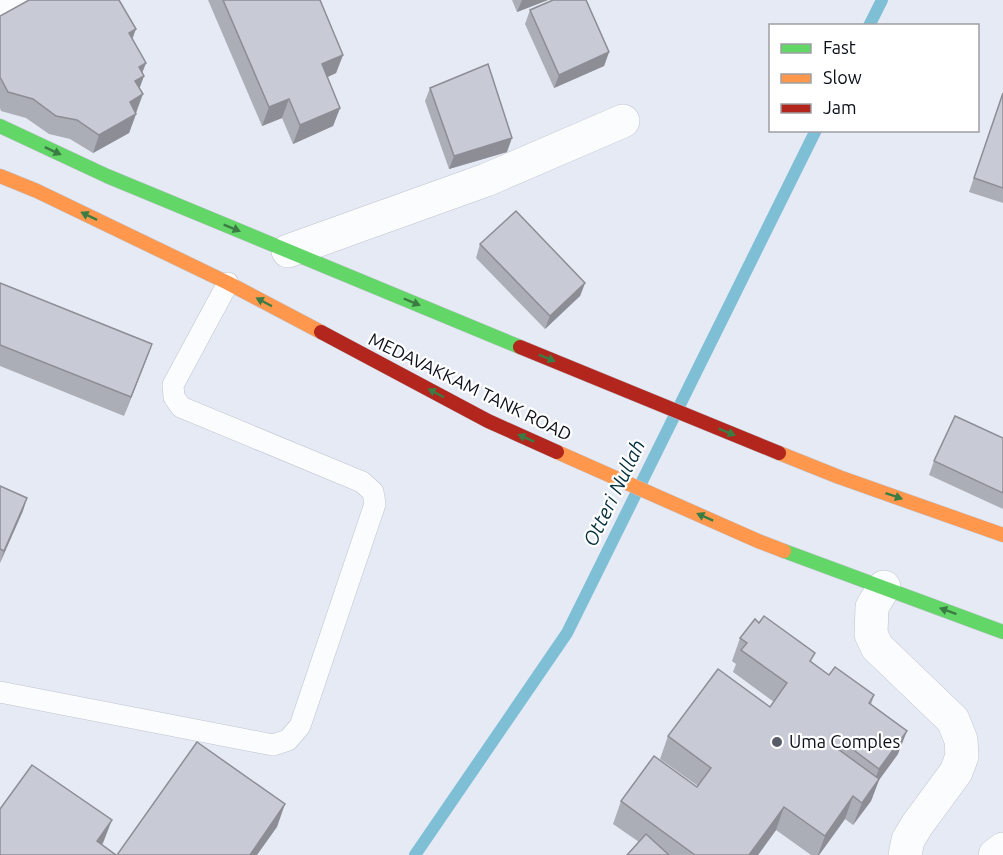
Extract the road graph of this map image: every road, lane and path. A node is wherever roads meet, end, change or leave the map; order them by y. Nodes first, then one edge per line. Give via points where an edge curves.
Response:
1 (12, 0) edge
2 (0, 5) edge
3 (623, 121) dead end
4 (0, 126) edge
5 (0, 176) edge
6 (288, 251) junction
7 (228, 283) junction
8 (1003, 535) edge
9 (884, 587) junction
10 (1003, 632) edge
11 (0, 692) edge
12 (1003, 849) edge
13 (905, 855) edge
14 (995, 855) edge

1 - 2 street
3 - 6 street via 486,180
4 -> 6 main road via 107,176
7 -> 5 main road, MEDAVAKKAM TANK ROAD
6 -> 8 main road via 839,477
9 -> 7 main road, MEDAVAKKAM TANK ROAD via 758,541 488,421
7 - 11 lane via 173,385 174,397 181,407 362,482 373,492 375,504 300,726 288,740 273,746
10 -> 9 main road, MEDAVAKKAM TANK ROAD
9 - 13 street via 872,607 871,633 877,647 953,720 962,740 956,772 917,825
12 - 14 street

